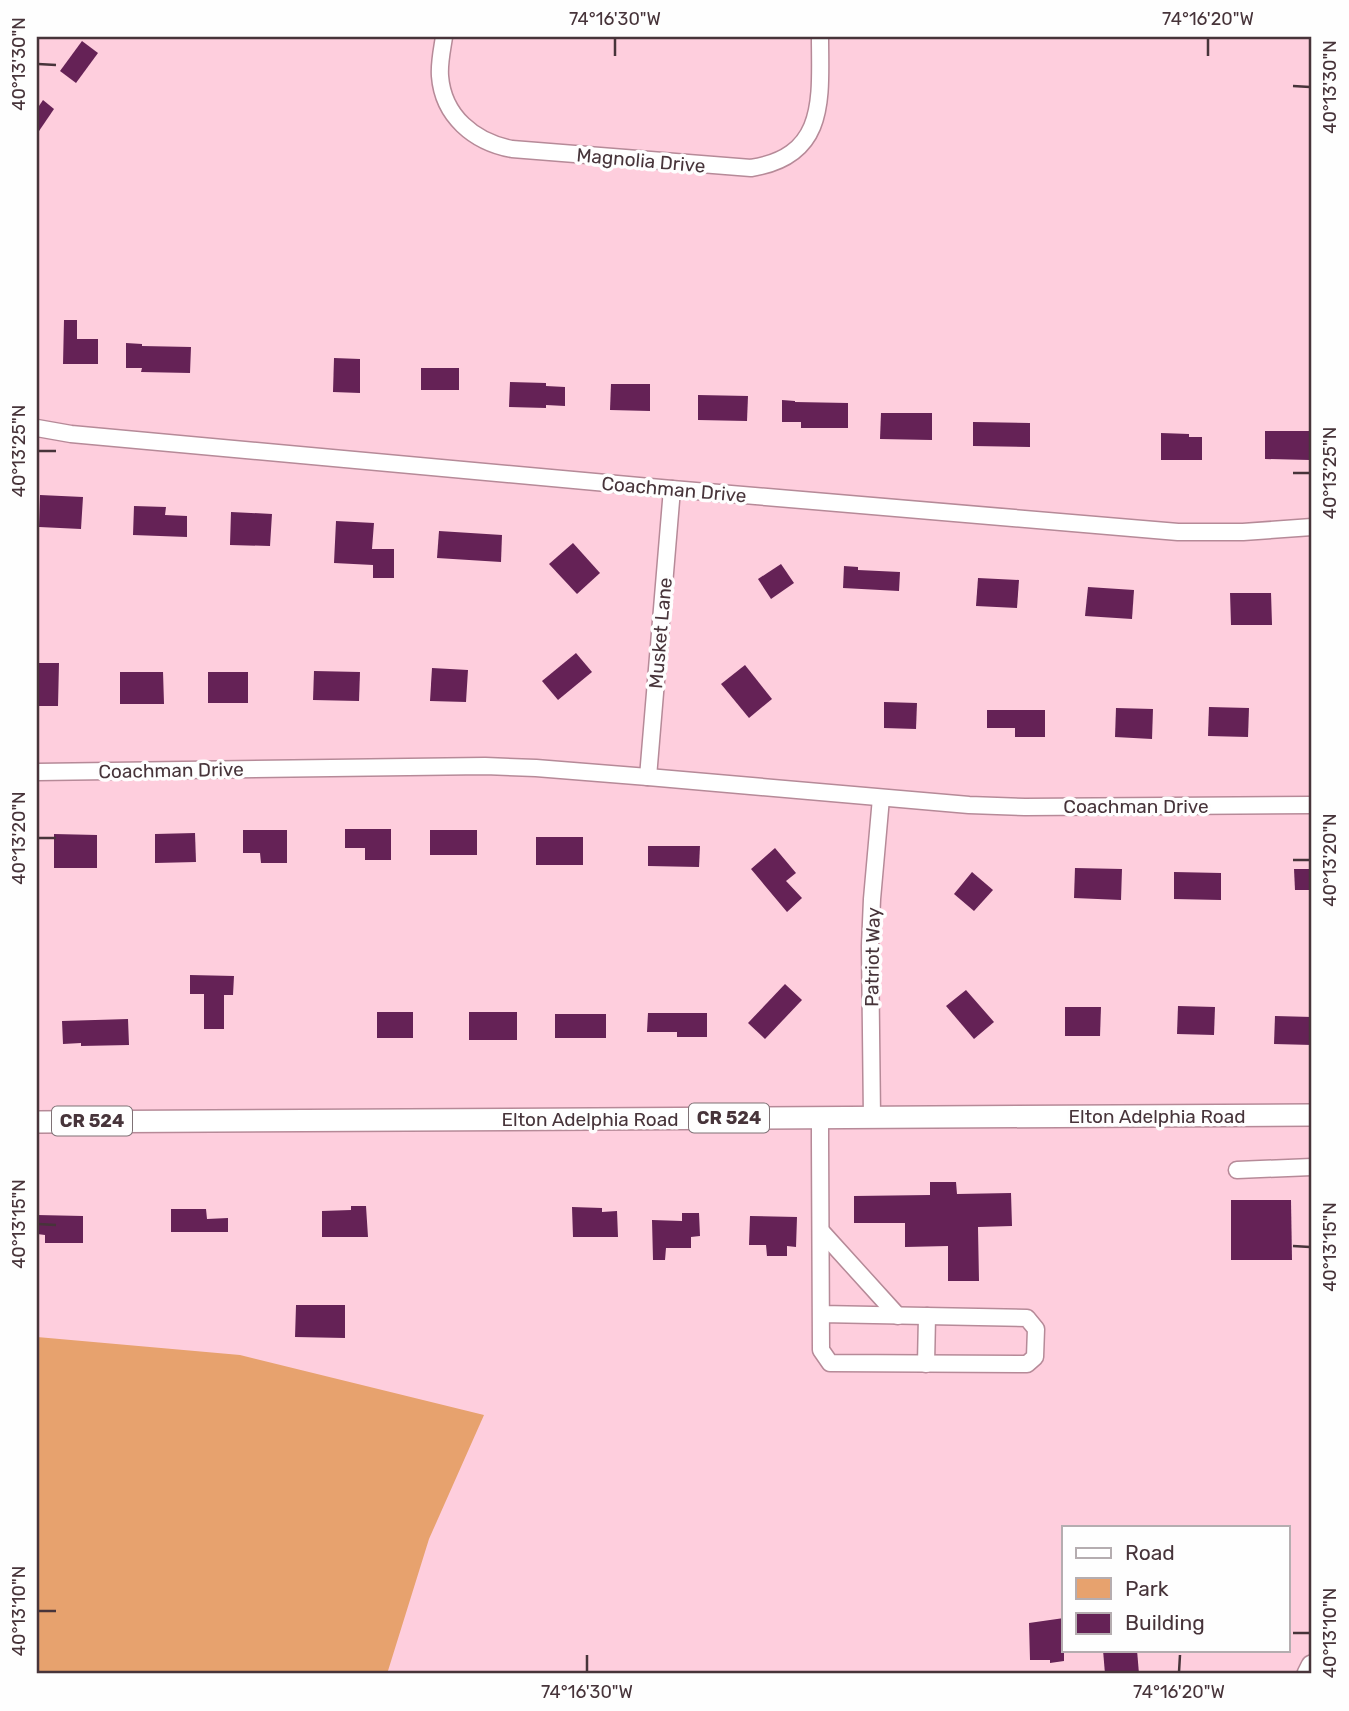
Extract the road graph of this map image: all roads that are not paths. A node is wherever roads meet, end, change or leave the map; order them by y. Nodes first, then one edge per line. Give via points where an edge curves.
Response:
1 (444, 37) edge
2 (820, 37) edge
3 (37, 428) edge
4 (672, 489) junction
5 (1312, 527) edge
6 (37, 772) edge
7 (648, 777) junction
8 (881, 799) junction
9 (1312, 805) edge
10 (1312, 1115) edge
11 (820, 1117) junction
12 (872, 1117) junction
13 (37, 1122) edge
14 (1312, 1167) edge
15 (1237, 1170) dead end
16 (821, 1231) junction
17 (821, 1314) junction
18 (898, 1316) junction
19 (927, 1316) junction
20 (926, 1364) junction
21 (1312, 1665) edge
22 (1308, 1674) edge

1 - 2 street, Magnolia Drive via 440,73 445,98 466,129 488,142 512,149 751,168 786,156 811,130 819,106
3 - 4 street, Coachman Drive
4 - 5 street, Coachman Drive via 1178,532
4 - 7 street, Musket Lane
6 - 7 street, Coachman Drive via 485,766
7 - 8 street, Coachman Drive
8 - 9 street, Coachman Drive via 1025,807
8 - 12 street, Patriot Way via 870,946
10 - 12 main road, Elton Adelphia Road / CR 524
11 - 12 main road, Elton Adelphia Road / CR 524
11 - 13 main road, Elton Adelphia Road / CR 524
11 - 16 street
14 - 15 street
16 - 17 street
16 - 18 street
17 - 18 street
17 - 20 street via 821,1350 830,1363
18 - 19 street
19 - 20 street
19 - 20 street via 1027,1318 1036,1329 1035,1357 1027,1364
21 - 22 main road

